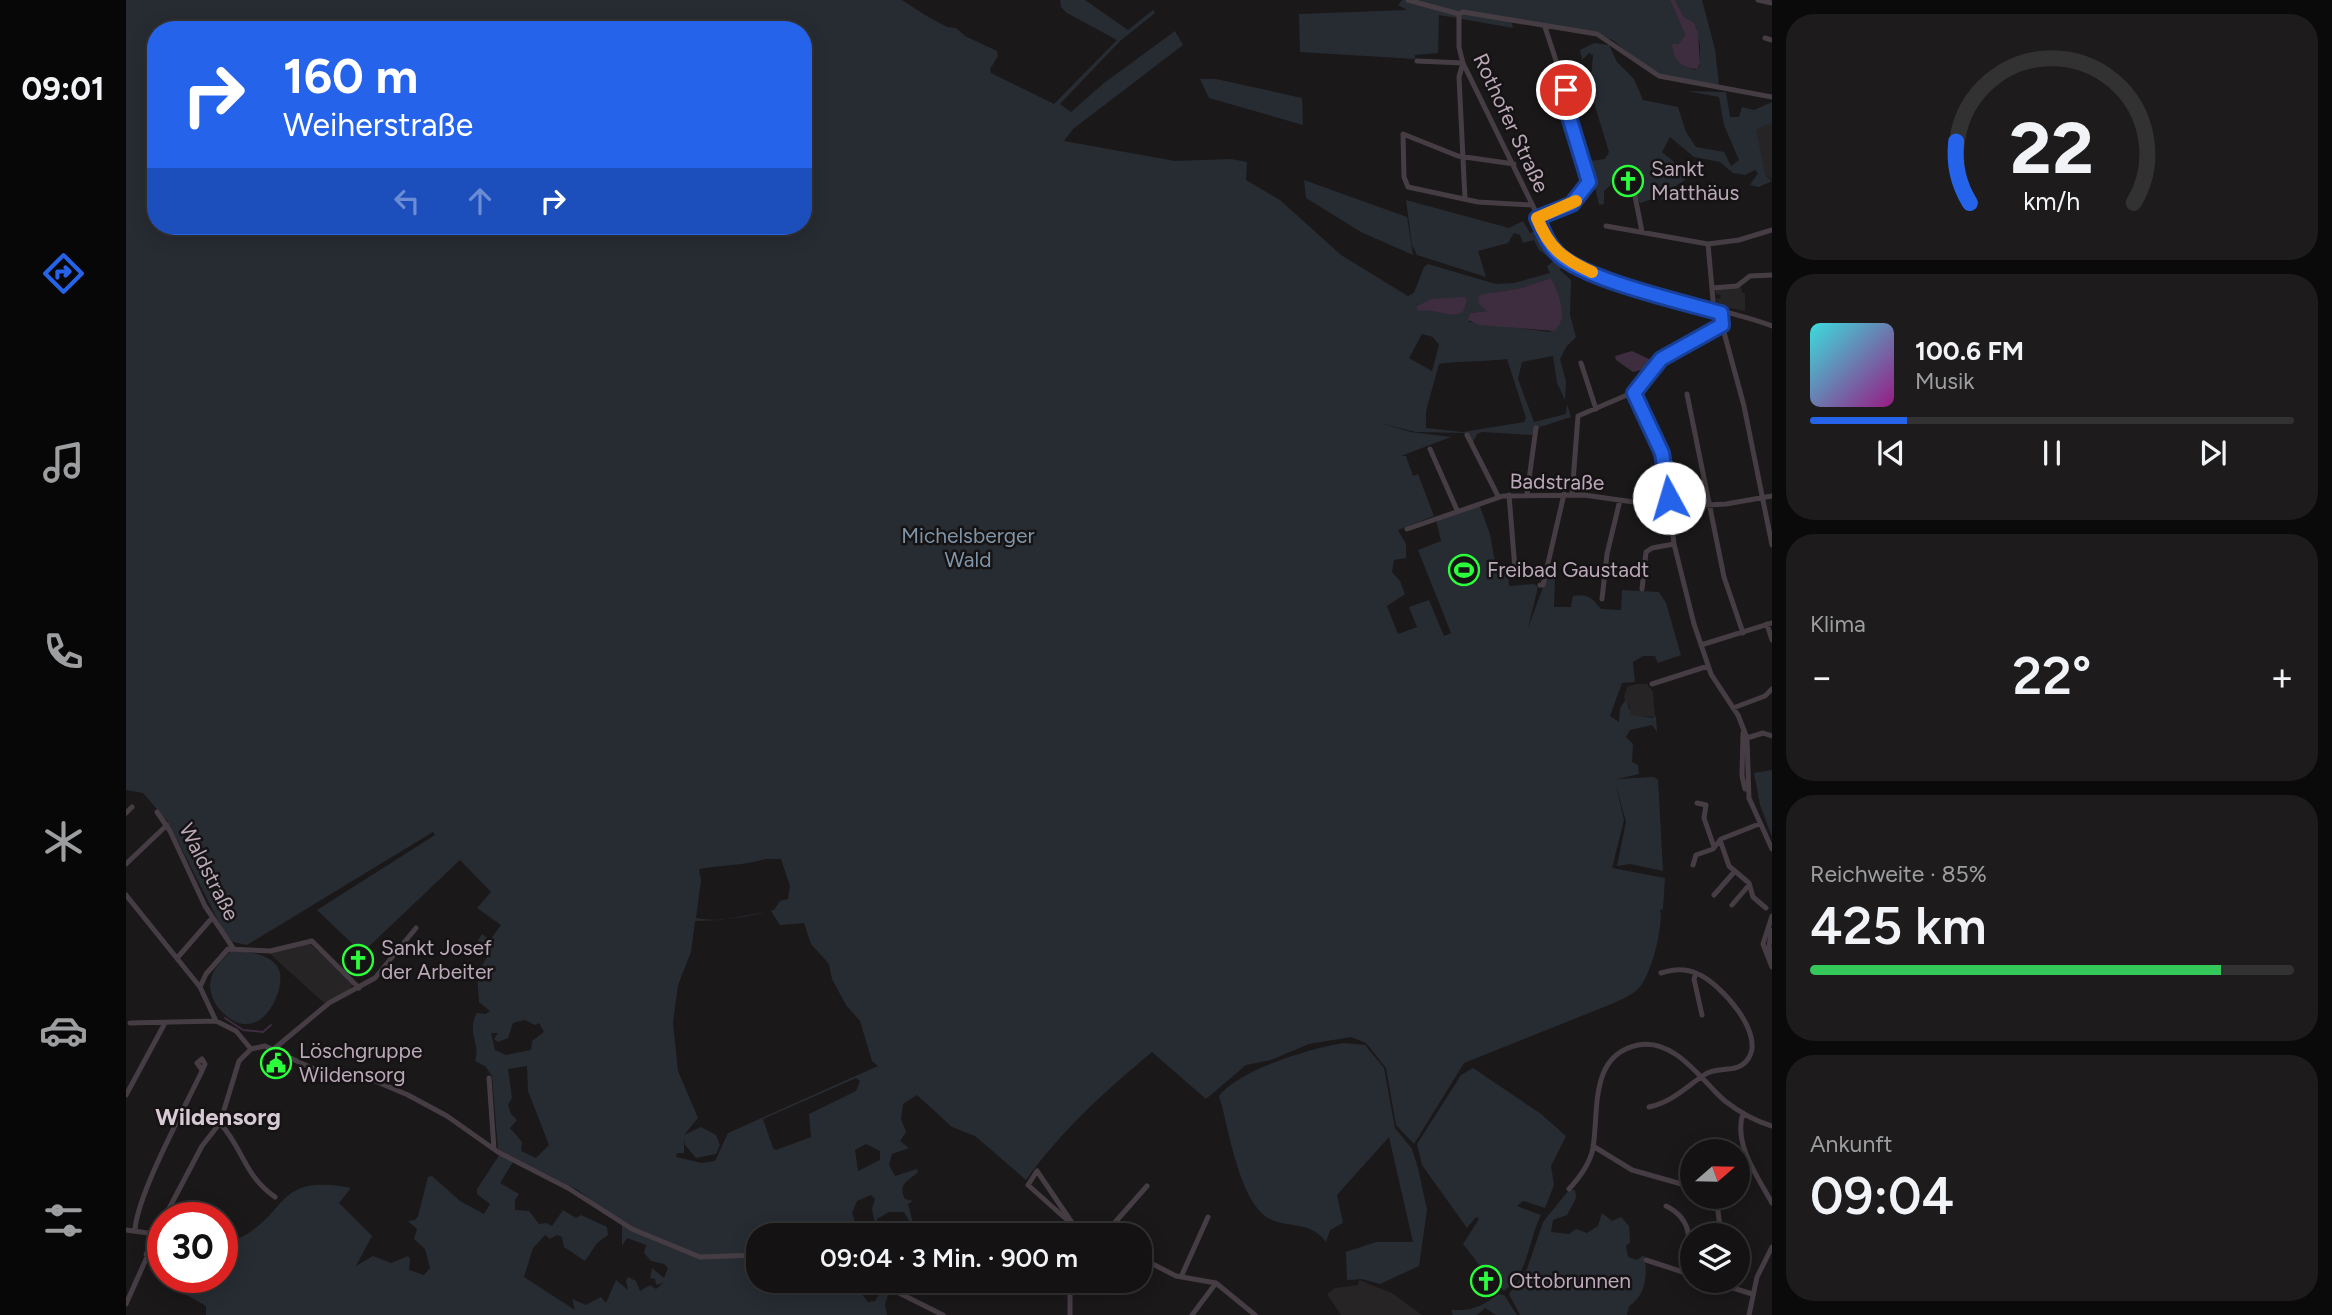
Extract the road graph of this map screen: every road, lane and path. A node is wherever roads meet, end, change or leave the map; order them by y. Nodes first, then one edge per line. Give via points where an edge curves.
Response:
1 (1408, 0) edge
2 (1758, 0) edge
3 (1772, 4) edge
4 (1459, 14) junction
5 (1545, 27) junction
6 (1765, 38) dead end
7 (1772, 40) edge
8 (1417, 61) dead end
9 (1463, 63) junction
10 (1772, 97) edge
11 (1462, 157) junction
12 (1514, 164) junction
13 (1635, 196) dead end
14 (1465, 199) junction
15 (1532, 205) junction
16 (1537, 218) junction
17 (1606, 226) dead end
18 (1772, 230) edge
19 (1642, 232) junction
20 (1708, 244) junction
21 (1772, 275) edge
22 (1712, 288) junction
23 (1717, 312) junction
24 (1722, 325) junction
25 (1772, 326) edge
26 (1581, 363) dead end
27 (1634, 393) junction
28 (1687, 394) dead end
29 (1596, 409) junction
30 (1536, 428) dead end
31 (1466, 435) dead end
32 (1430, 449) dead end
33 (1527, 494) junction
34 (1564, 494) junction
35 (1509, 495) junction
36 (1572, 495) junction
37 (1498, 496) junction
38 (1772, 496) edge
39 (1762, 498) junction
40 (1620, 500) junction
41 (1711, 505) junction
42 (1669, 507) junction
43 (1457, 510) junction
44 (1407, 529) dead end
45 (1674, 544) junction
46 (1772, 545) edge
47 (1515, 569) dead end
48 (1540, 584) dead end
49 (1642, 589) dead end
50 (1602, 599) dead end
51 (1769, 624) edge
52 (1743, 633) junction
53 (1772, 640) edge
54 (1701, 645) junction
55 (1708, 666) junction
56 (1652, 684) dead end
57 (1772, 689) edge
58 (1733, 708) junction
59 (1742, 727) junction
60 (1772, 736) edge
61 (1747, 738) junction
62 (1749, 799) junction
63 (1697, 803) dead end
64 (132, 807) dead end
65 (157, 812) dead end
66 (126, 813) edge
67 (1759, 824) junction
68 (167, 825) junction
69 (1720, 840) junction
70 (1714, 847) junction
71 (1772, 849) edge
72 (126, 864) edge
73 (1693, 865) dead end
74 (1735, 871) junction
75 (1749, 885) junction
76 (126, 895) edge
77 (1714, 895) dead end
78 (1732, 905) dead end
79 (1766, 908) dead end
80 (1772, 916) edge
81 (212, 918) junction
82 (416, 928) dead end
83 (1772, 930) edge
84 (233, 948) junction
85 (178, 957) junction
86 (1772, 961) edge
87 (1772, 967) edge
88 (1661, 973) dead end
89 (1696, 973) junction
90 (200, 987) junction
91 (359, 988) junction
92 (1702, 1015) dead end
93 (216, 1021) junction
94 (130, 1023) dead end
95 (165, 1023) junction
96 (275, 1048) junction
97 (251, 1049) junction
98 (202, 1070) dead end
99 (1701, 1077) junction
100 (489, 1078) dead end
101 (126, 1095) edge
102 (1649, 1107) dead end
103 (1743, 1113) junction
104 (220, 1122) junction
105 (1772, 1126) edge
106 (1594, 1146) junction
107 (494, 1149) junction
108 (1680, 1184) edge
109 (1147, 1186) dead end
110 (1569, 1189) dead end
111 (275, 1197) dead end
112 (172, 1202) edge
113 (1772, 1203) edge
114 (1666, 1206) dead end
115 (1208, 1217) dead end
116 (1114, 1223) edge
117 (1685, 1223) edge
118 (1075, 1227) joint
119 (126, 1230) edge
120 (135, 1230) junction
121 (147, 1232) edge
122 (1772, 1247) edge
123 (146, 1255) edge
124 (746, 1255) edge
125 (1646, 1261) dead end
126 (1152, 1263) edge
127 (1680, 1271) edge
128 (1181, 1277) junction
129 (1216, 1283) junction
130 (899, 1293) edge
131 (1070, 1293) edge
132 (1749, 1293) edge
133 (1752, 1294) junction
134 (126, 1304) edge
135 (943, 1315) edge
136 (1070, 1315) edge
137 (1192, 1315) edge
138 (1255, 1315) edge
139 (1749, 1315) edge

1 - 4 street
2 - 3 street
4 - 5 street
4 - 9 street, Rothofer Straße
5 - 10 street via 1603,37 1646,70 1666,79
5 - 16 street via 1589,182 1572,204
6 - 7 street
8 - 9 street
9 - 11 street via 1459,76
9 - 12 street, Rothofer Straße
11 - 12 street
11 - 14 street
11 - 14 street via 1405,133 1402,165 1406,185
12 - 15 street, Rothofer Straße
13 - 19 street
14 - 15 street
15 - 16 street, Rothofer Straße
16 - 23 street, Rothofer Straße via 1548,241 1565,260
17 - 19 street
18 - 20 street
19 - 20 street
20 - 22 street
21 - 22 street via 1750,276 1737,286
22 - 23 street
23 - 24 street
23 - 25 street
24 - 27 street via 1661,359
24 - 39 street
26 - 29 street
27 - 29 street
27 - 42 street via 1662,453
28 - 41 street
29 - 36 street via 1578,416
30 - 33 street
31 - 37 street
32 - 43 street
33 - 34 street, Badstraße
33 - 35 street, Badstraße
34 - 36 street, Badstraße
34 - 48 street
35 - 37 street, Badstraße
35 - 47 street
36 - 40 street, Badstraße
37 - 43 street, Badstraße
38 - 39 street, Badstraße
39 - 41 street, Badstraße
39 - 46 street
40 - 42 street, Badstraße
40 - 50 street
41 - 42 street, Badstraße
41 - 52 street via 1724,577
42 - 45 street
43 - 44 street, Badstraße
45 - 49 street via 1646,552
45 - 54 street
51 - 52 street
51 - 53 street
52 - 54 street
54 - 55 street
55 - 56 street
55 - 58 street
57 - 58 street
58 - 59 street
59 - 61 street
59 - 62 street via 1742,776
60 - 61 street via 1763,733
61 - 62 street
62 - 67 street
63 - 70 street via 1706,805 1704,818
64 - 66 street
65 - 68 street, Waldstraße
67 - 69 street
67 - 71 street
68 - 72 street
68 - 81 street, Waldstraße
69 - 70 street
69 - 74 street
70 - 73 street via 1696,855
74 - 75 street
74 - 77 street
75 - 78 street
75 - 79 street via 1753,897
76 - 85 street
80 - 87 street via 1763,944
81 - 84 street, Waldstraße
81 - 85 street
82 - 91 street via 380,975
83 - 86 street
84 - 90 street via 206,974
84 - 91 street via 271,951 312,942
85 - 90 street
88 - 89 street
89 - 92 street
89 - 99 street via 1732,1003 1753,1042 1742,1065
90 - 93 street
91 - 96 street via 321,1008
93 - 95 street
93 - 97 street via 236,1031
94 - 95 street
95 - 101 street
96 - 97 street
96 - 107 street via 316,1070 368,1078 401,1091
97 - 104 street via 236,1066
98 - 120 street via 139,1210
99 - 102 street via 1671,1099
99 - 103 street
99 - 106 street via 1660,1047 1645,1044 1621,1052 1601,1078
100 - 107 street
103 - 105 street
103 - 113 street via 1745,1149
104 - 111 street via 250,1175
104 - 112 street
106 - 108 street via 1632,1170
106 - 110 street via 1586,1167
107 - 124 street via 568,1188 620,1223 700,1257
109 - 116 street
114 - 117 street
115 - 128 street
118 - 118 street via 1060,1203 1037,1171 1028,1185
119 - 120 street
120 - 121 street
122 - 133 street
123 - 134 street
125 - 127 street
126 - 128 street
128 - 129 street
129 - 137 street
129 - 138 street
130 - 135 street
131 - 136 street
132 - 133 street
133 - 139 street

